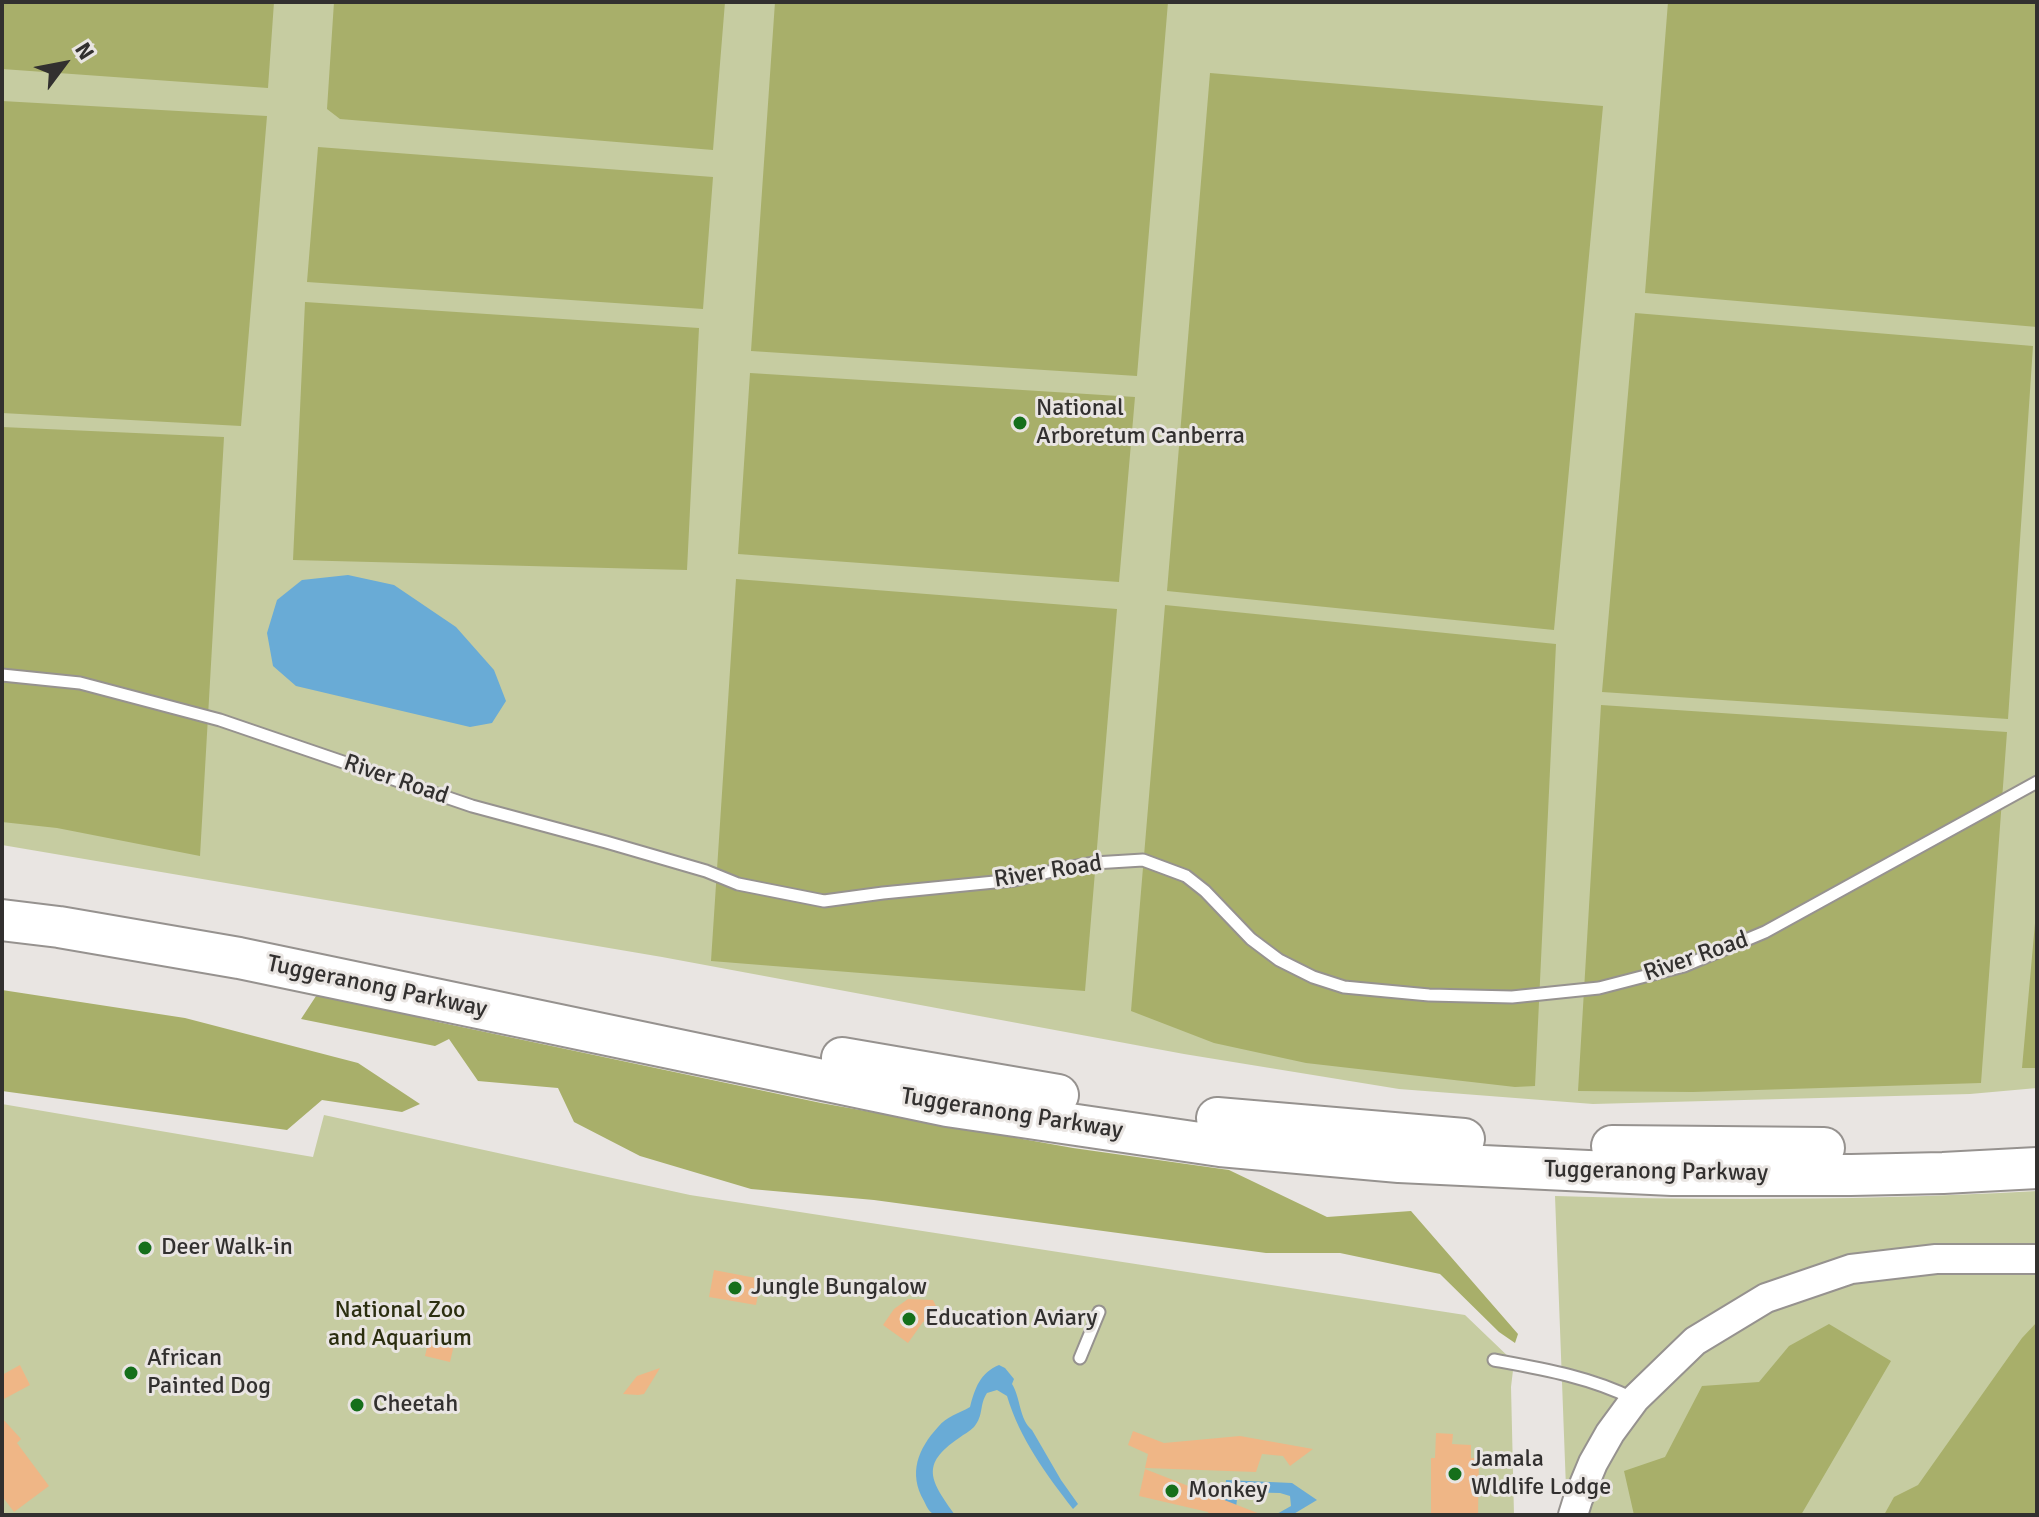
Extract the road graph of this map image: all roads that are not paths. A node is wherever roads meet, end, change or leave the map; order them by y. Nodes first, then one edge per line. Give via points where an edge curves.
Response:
1 (2, 675) edge
2 (2037, 782) edge
3 (2, 892) edge
4 (2, 920) edge
5 (2037, 1140) edge
6 (2037, 1168) edge
7 (2037, 1259) edge
8 (1099, 1312) dead end
9 (1080, 1358) dead end
10 (1494, 1360) dead end
11 (1635, 1399) junction
12 (1573, 1515) edge

1 - 2 lane, River Road via 80,683 220,720 472,806 738,884 824,901 1143,860 1186,876 1251,939 1313,977 1344,987 1429,995 1512,997 1599,988 1684,966 1765,932
3 - 5 highway, Tuggeranong Parkway via 178,920 863,1062 1211,1118 1473,1140 1648,1147 1911,1147
4 - 6 highway, Tuggeranong Parkway via 239,958 947,1106 1220,1146 1399,1162 1672,1175
7 - 11 street via 1936,1259 1851,1269 1766,1298 1695,1341
8 - 9 lane
10 - 11 lane via 1563,1372
11 - 12 street via 1593,1463

